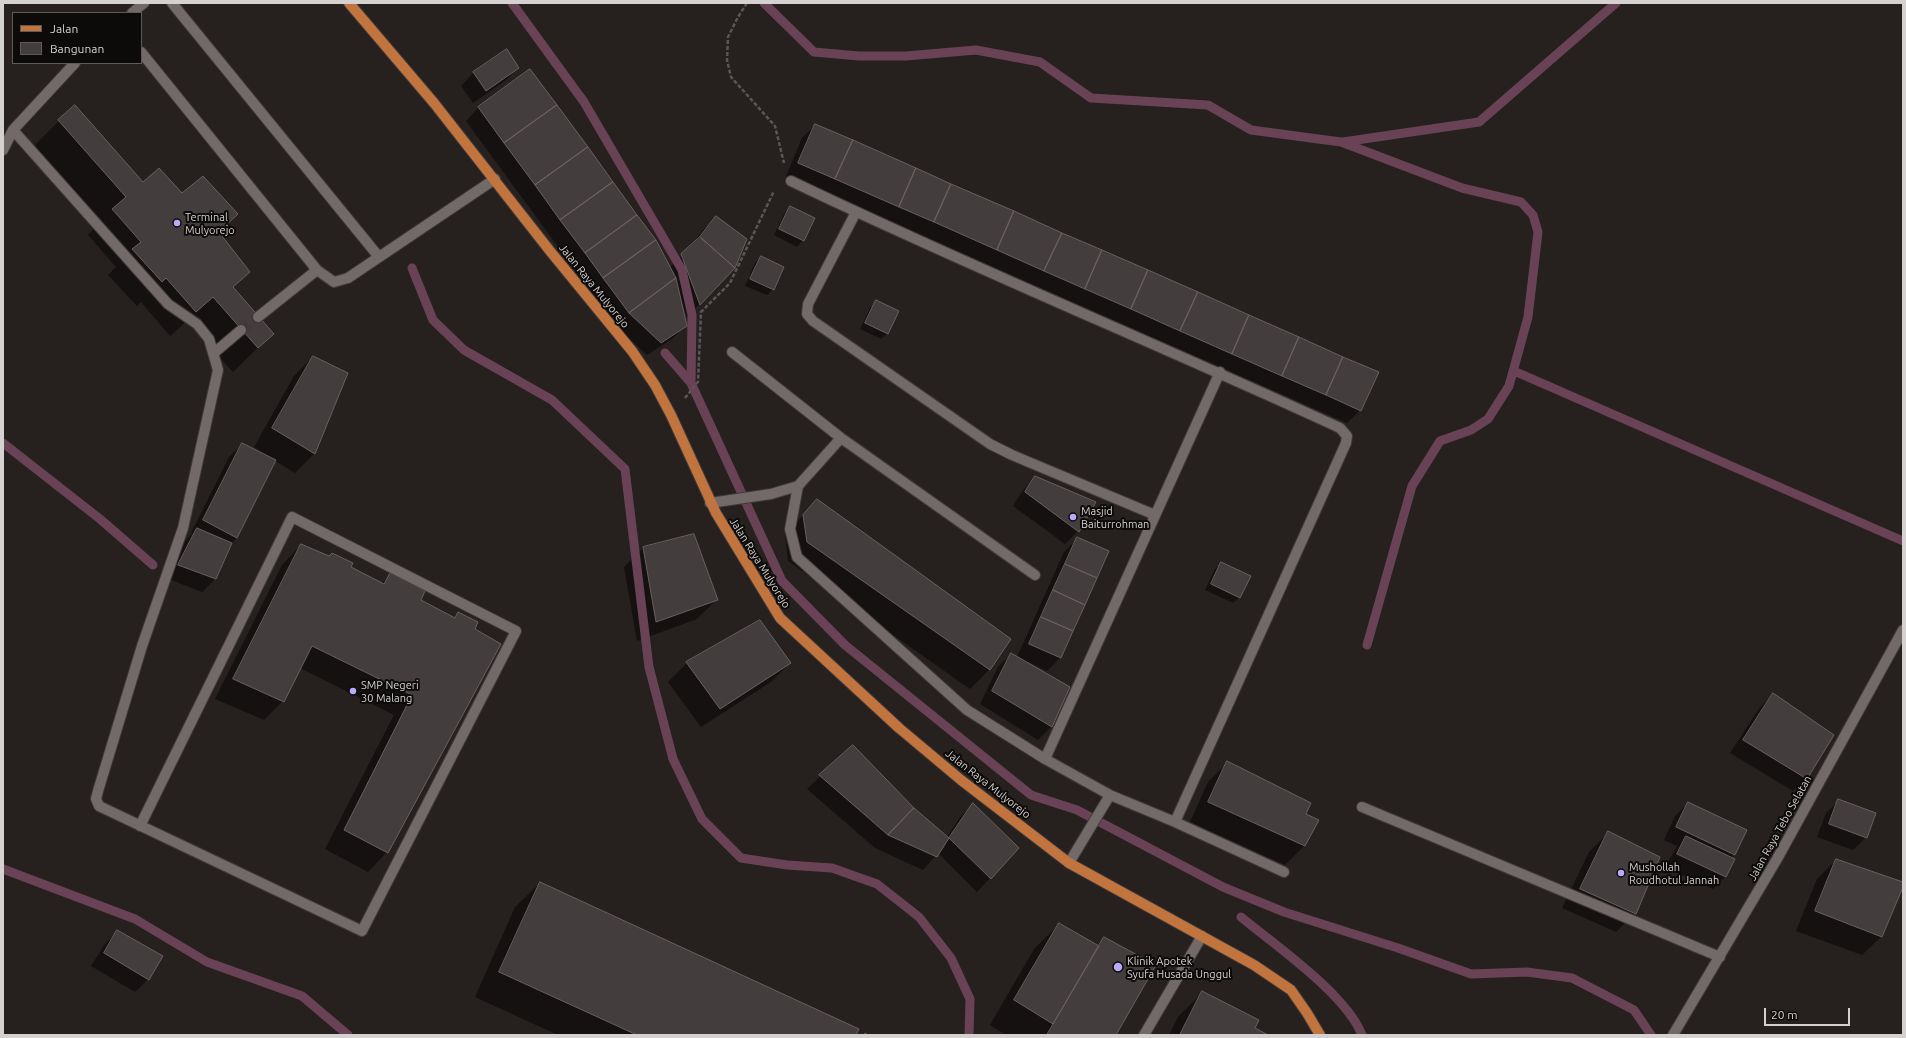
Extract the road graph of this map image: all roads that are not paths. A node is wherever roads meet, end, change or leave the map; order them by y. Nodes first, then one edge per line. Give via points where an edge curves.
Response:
1 (144, 3) edge
2 (172, 3) edge
3 (349, 3) edge
4 (133, 12) edge
5 (142, 53) edge
6 (74, 64) edge
7 (13, 130) junction
8 (3, 150) edge
9 (495, 179) junction
10 (791, 181) dead end
11 (856, 212) junction
12 (379, 257) junction
13 (317, 270) junction
14 (258, 317) tunnel mouth
15 (241, 330) tunnel mouth
16 (214, 352) junction
17 (732, 352) dead end
18 (1220, 372) junction
19 (841, 438) junction
20 (798, 486) junction
21 (710, 503) junction
22 (1155, 515) junction
23 (1035, 575) dead end
24 (1903, 630) edge
25 (1046, 759) junction
26 (1110, 795) junction
27 (1362, 807) dead end
28 (1175, 822) junction
29 (140, 826) junction
30 (1069, 863) junction
31 (1284, 872) dead end
32 (1202, 936) junction
33 (1720, 957) junction
34 (1144, 1035) edge
35 (1320, 1035) edge
36 (1673, 1035) edge

1 - 4 street
2 - 12 street
3 - 9 main road, Jalan Raya Mulyorejo
5 - 13 street
6 - 7 street
7 - 8 street
7 - 16 street via 168,304 197,324 209,339
9 - 12 street
9 - 21 main road, Jalan Raya Mulyorejo via 632,352 655,385
10 - 11 street
11 - 18 street
11 - 22 street via 808,304 808,314 813,321 990,444
12 - 13 street via 348,278 334,282
13 - 14 street
15 - 16 street
16 - 29 street via 218,370 183,528 142,646 96,799 99,806
17 - 19 street
18 - 22 street
18 - 28 street via 1340,428 1347,436
19 - 20 street
19 - 23 street
20 - 21 street via 771,494
20 - 25 street via 790,528 797,557 967,710
21 - 30 main road, Jalan Raya Mulyorejo via 780,618 899,728 961,780
22 - 25 street
24 - 33 street, Jalan Raya Tebo Selatan
25 - 26 street
26 - 28 street
26 - 30 street
27 - 33 street
28 - 31 street
29 - 29 street via 292,517 516,631 362,932
30 - 32 main road, Jalan Raya Mulyorejo
32 - 34 street
32 - 35 main road, Jalan Raya Mulyorejo via 1254,965 1291,990
33 - 36 street, Jalan Raya Tebo Selatan

